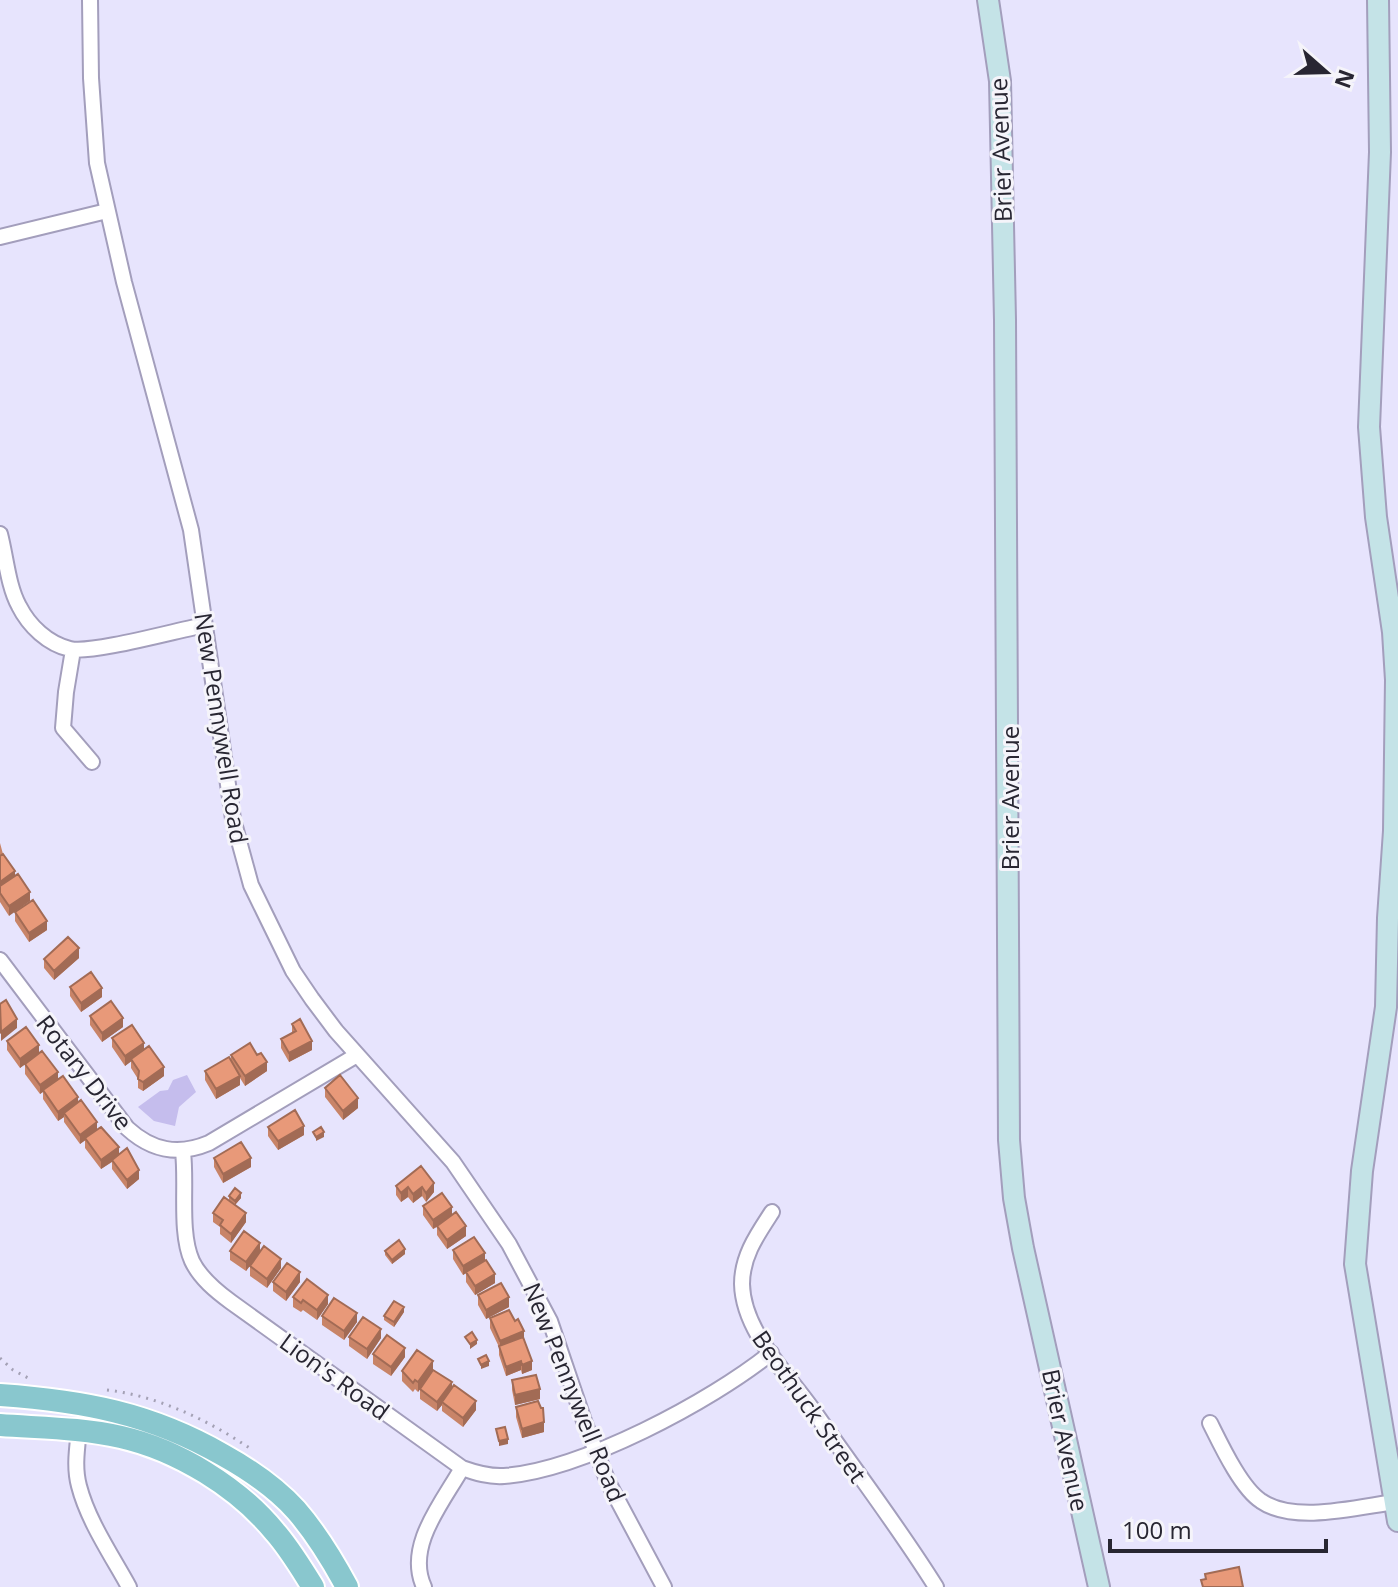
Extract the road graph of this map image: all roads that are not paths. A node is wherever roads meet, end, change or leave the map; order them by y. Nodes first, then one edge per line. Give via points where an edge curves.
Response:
1 (90, 0) edge
2 (988, 0) edge
3 (1378, 0) edge
4 (107, 211) junction
5 (0, 237) edge
6 (0, 534) edge
7 (205, 625) junction
8 (73, 650) junction
9 (92, 762) dead end
10 (0, 960) edge
11 (357, 1055) junction
12 (183, 1152) junction
13 (772, 1212) dead end
14 (771, 1353) junction
15 (0, 1395) edge
16 (83, 1403) junction
17 (1210, 1423) dead end
18 (0, 1425) edge
19 (79, 1430) junction
20 (595, 1451) junction
21 (462, 1468) junction
22 (1397, 1511) edge
23 (129, 1587) edge
24 (313, 1587) edge
25 (347, 1587) edge
26 (424, 1587) edge
27 (664, 1587) edge
28 (936, 1587) edge
29 (1099, 1587) edge

1 - 4 street, New Pennywell Road via 97,163
2 - 29 main road, Brier Avenue via 1000,81 1005,320 1009,1140 1023,1248
3 - 22 main road via 1380,152 1369,427 1393,632 1395,816 1386,1007 1362,1171 1355,1264
4 - 5 street
4 - 7 street, New Pennywell Road via 191,530
6 - 8 street via 18,605 40,633
7 - 8 street
7 - 11 street, New Pennywell Road via 233,819 251,885 293,971
8 - 9 street via 63,728
10 - 12 street, Rotary Drive via 127,1128 149,1145
11 - 12 street via 209,1143
11 - 20 street, New Pennywell Road via 453,1162 509,1244 550,1321
12 - 21 street, Lion's Road via 186,1239 201,1276
13 - 14 street, Beothuck Street via 748,1250 742,1284 749,1318
14 - 20 street, Lion's Road via 695,1403
14 - 28 street, Beothuck Street
15 - 16 main road
16 - 19 main road
16 - 25 main road via 176,1429 245,1467 296,1511
17 - 22 street via 1233,1469 1261,1501 1310,1515
18 - 19 main road
19 - 23 street via 79,1486
19 - 24 main road via 141,1443 231,1490 274,1530
20 - 21 street, Lion's Road via 518,1474 490,1476
20 - 27 street, New Pennywell Road
21 - 26 street via 422,1540 418,1562

